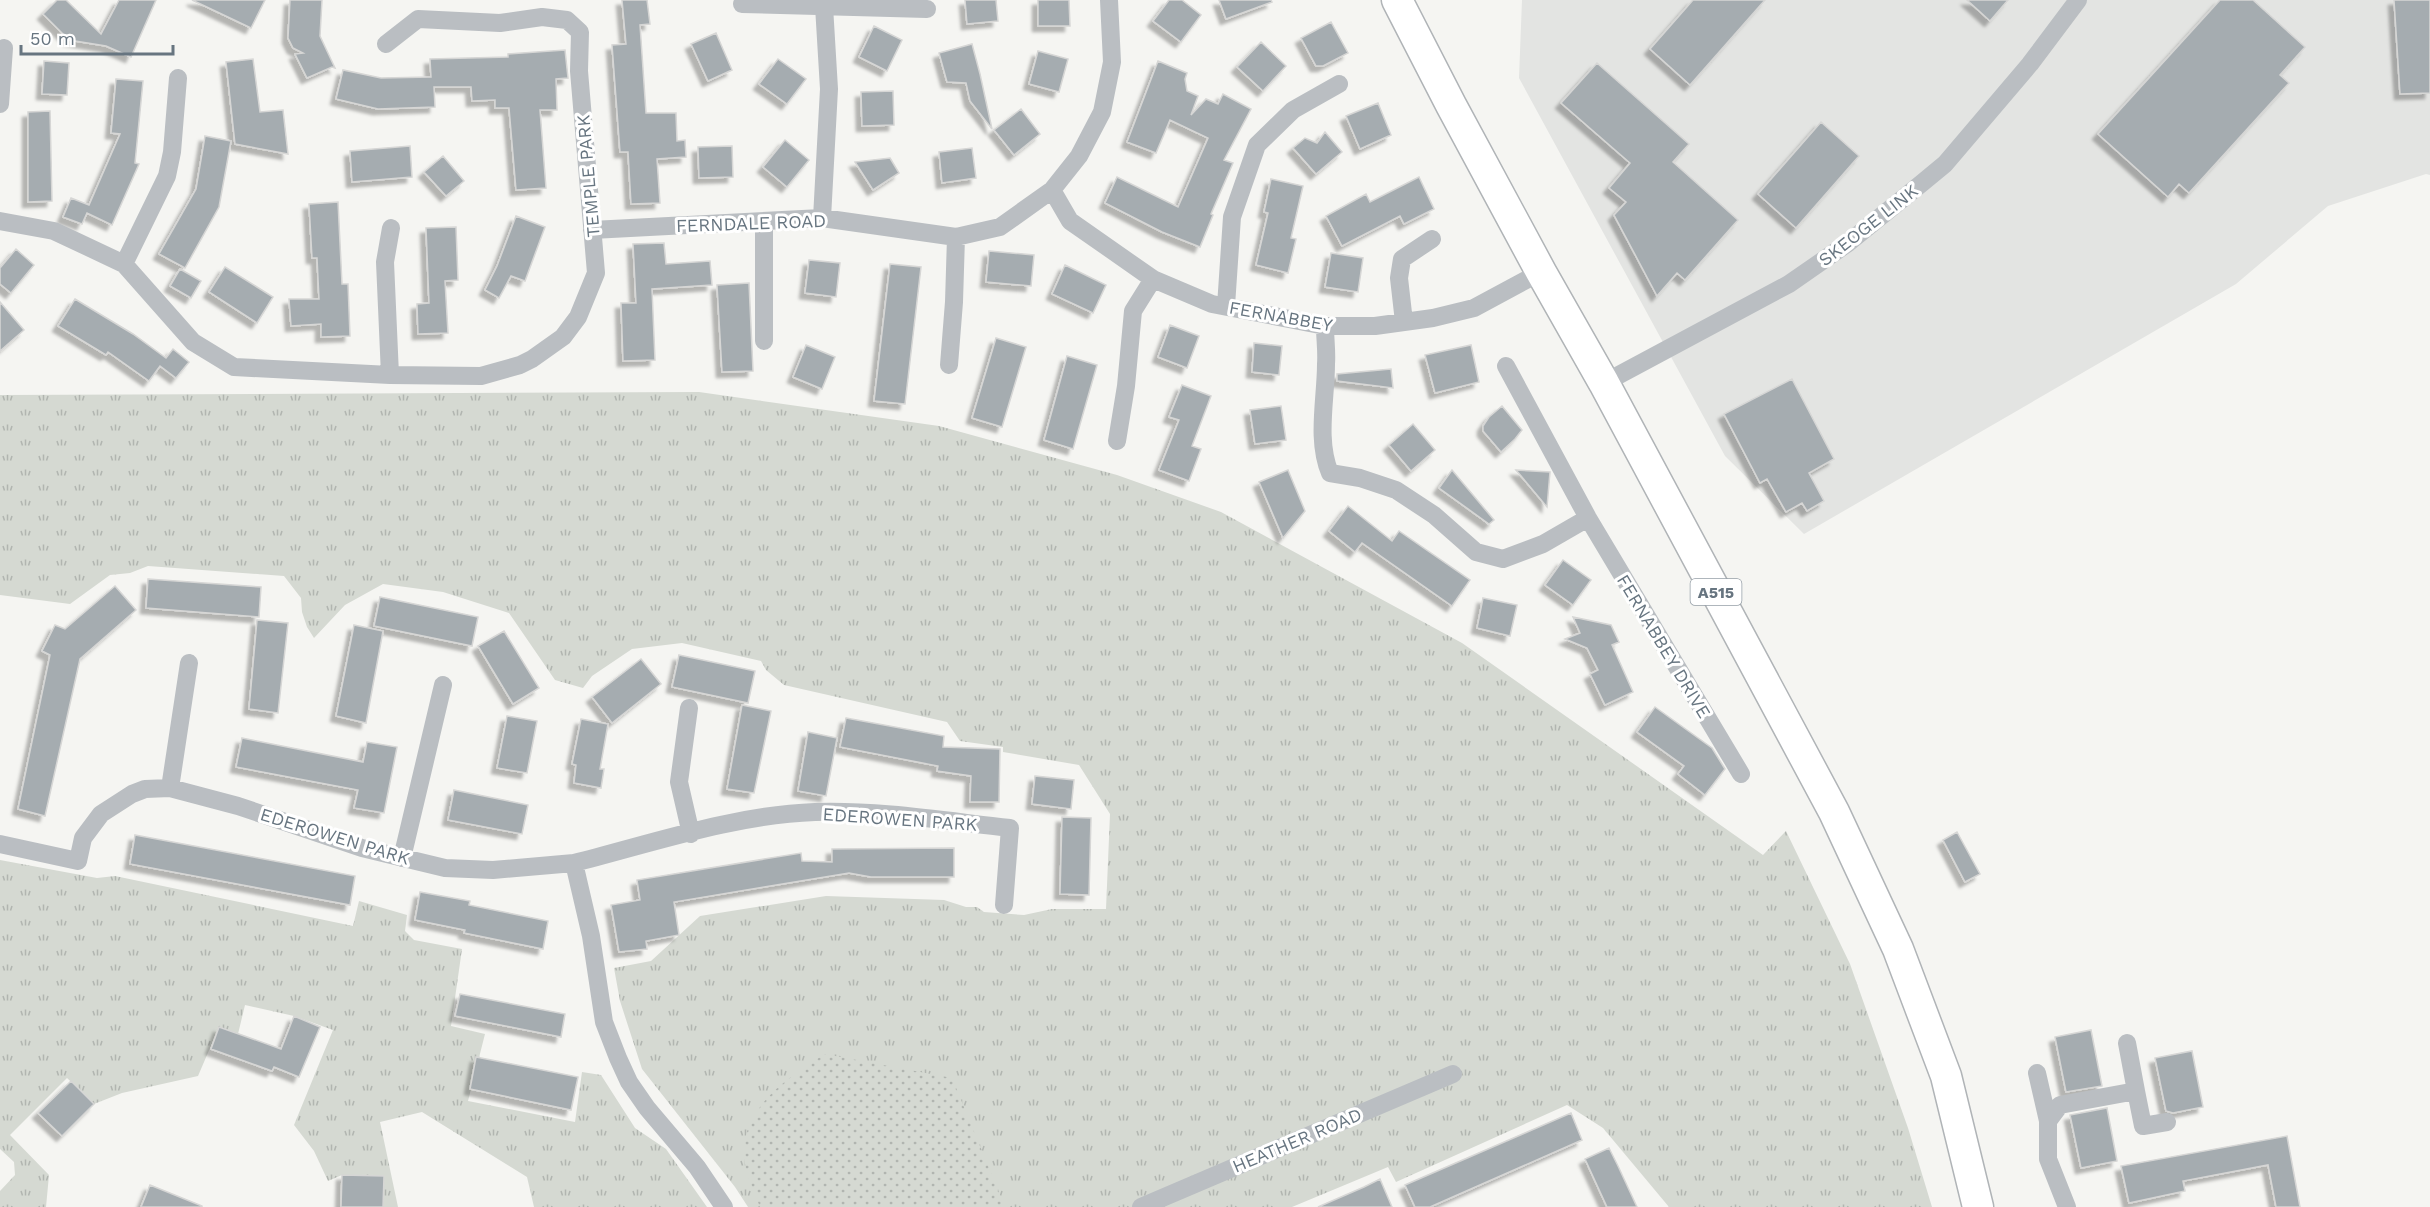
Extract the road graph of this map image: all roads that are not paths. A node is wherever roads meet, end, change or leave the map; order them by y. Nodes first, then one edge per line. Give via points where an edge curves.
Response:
1 (1397, 0) edge
2 (2078, 0) edge
3 (1111, 1) edge
4 (742, 4) dead end
5 (824, 6) junction
6 (927, 9) dead end
7 (386, 44) dead end
8 (4, 48) dead end
9 (178, 78) dead end
10 (1339, 84) dead end
11 (0, 104) edge
12 (1052, 190) junction
13 (822, 218) junction
14 (0, 221) edge
15 (764, 221) junction
16 (391, 228) dead end
17 (592, 230) junction
18 (956, 237) junction
19 (1432, 239) dead end
20 (124, 264) junction
21 (1541, 272) junction
22 (1153, 279) junction
23 (1226, 306) junction
24 (1404, 322) junction
25 (1325, 326) junction
26 (764, 341) dead end
27 (949, 365) dead end
28 (1506, 366) dead end
29 (390, 375) junction
30 (1604, 383) junction
31 (1117, 441) dead end
32 (1588, 518) junction
33 (189, 663) dead end
34 (443, 685) dead end
35 (689, 708) dead end
36 (1741, 774) dead end
37 (170, 788) junction
38 (691, 834) junction
39 (0, 844) edge
40 (402, 858) junction
41 (574, 863) junction
42 (1004, 905) dead end
43 (2127, 1043) dead end
44 (2037, 1073) dead end
45 (1452, 1074) dead end
46 (2136, 1091) junction
47 (2048, 1121) junction
48 (2167, 1122) dead end
49 (724, 1207) edge
50 (1141, 1207) edge
51 (1978, 1207) edge
52 (2067, 1207) edge

1 - 21 highway, A515
2 - 30 street, SKEOGE LINK via 2030,64 1945,164 1848,243 1789,284
3 - 12 street, FERNDALE ROAD via 1112,62 1102,112 1079,156
4 - 5 street
5 - 6 street
5 - 13 street via 830,89
7 - 17 street, TEMPLE PARK via 418,19 500,23 542,17 567,20 580,32 579,71
8 - 11 street
9 - 20 street via 167,176
10 - 23 street via 1293,110 1257,146 1232,217
12 - 18 street, FERNDALE ROAD via 1000,227
12 - 22 street, FERNABBEY via 1070,221
13 - 15 street, FERNDALE ROAD
13 - 18 street, FERNDALE ROAD
14 - 20 street, TEMPLE PARK via 54,231
15 - 17 street, FERNDALE ROAD
15 - 26 street
16 - 29 street via 385,262
17 - 29 street, TEMPLE PARK via 596,273 578,317 563,337 532,359 481,376
18 - 27 street
19 - 24 street via 1402,259 1399,278
20 - 29 street, TEMPLE PARK via 193,342 234,367
21 - 24 street, FERNABBEY via 1474,308
21 - 30 highway, A515
22 - 23 street, FERNABBEY
22 - 31 street via 1133,311
23 - 25 street, FERNABBEY
24 - 25 street, FERNABBEY via 1375,327
25 - 32 street via 1323,432 1329,473 1396,490 1434,515 1476,552 1503,559 1543,544
28 - 32 street, FERNABBEY DRIVE
30 - 51 highway, A515 via 1834,812 1898,949 1946,1076
32 - 36 street, FERNABBEY DRIVE
33 - 37 street
34 - 40 street
35 - 38 street via 679,782
37 - 39 street, EDEROWEN PARK via 139,791 101,814 83,838 78,861
37 - 40 street, EDEROWEN PARK
38 - 41 street, EDEROWEN PARK
38 - 42 street, EDEROWEN PARK via 740,821 813,812 858,812 1010,828
40 - 41 street, EDEROWEN PARK via 445,868 493,870
41 - 49 street via 591,936 604,1022 618,1058 647,1108 697,1167
43 - 46 street
44 - 47 street
45 - 50 street, HEATHER ROAD
46 - 47 street via 2060,1105
46 - 48 street via 2143,1126
47 - 52 street via 2048,1159

